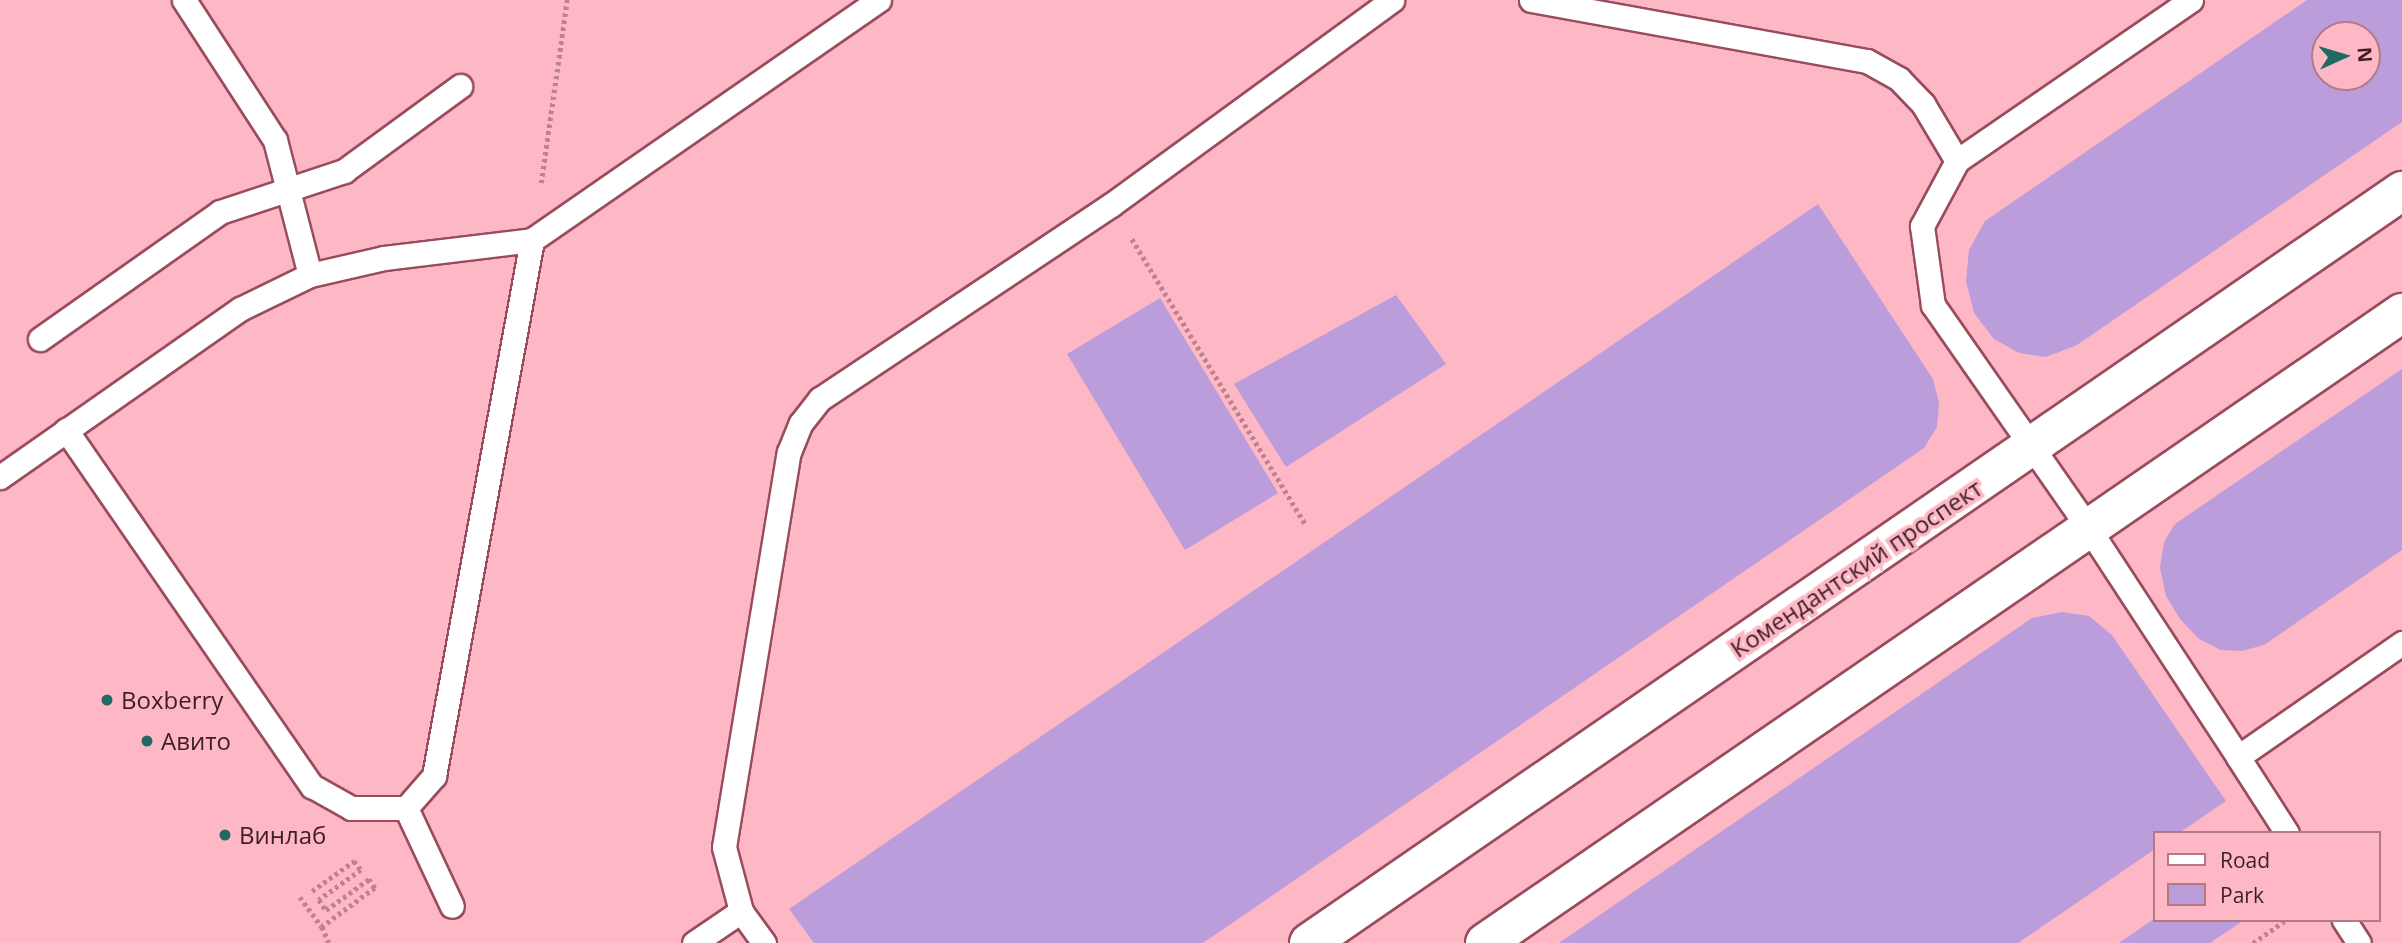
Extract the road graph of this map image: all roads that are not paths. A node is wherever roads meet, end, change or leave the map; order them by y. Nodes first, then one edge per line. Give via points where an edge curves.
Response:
1 (184, 0) edge
2 (879, 0) edge
3 (1392, 0) edge
4 (1531, 0) edge
5 (2177, 4) edge
6 (460, 86) dead end
7 (1957, 161) junction
8 (288, 189) junction
9 (2402, 191) edge
10 (532, 240) junction
11 (310, 275) junction
12 (2402, 313) edge
13 (40, 339) dead end
14 (66, 430) junction
15 (2032, 447) junction
16 (0, 477) edge
17 (2089, 528) junction
18 (2402, 642) edge
19 (2238, 757) junction
20 (406, 808) junction
21 (2286, 831) edge
22 (452, 906) dead end
23 (741, 911) junction
24 (2345, 922) edge
25 (694, 943) edge
26 (764, 943) edge
27 (1309, 943) edge
28 (1485, 943) edge
29 (2359, 943) edge

1 - 8 lane via 275,140
2 - 10 lane
3 - 23 lane via 1111,205 820,399 801,423 789,452 724,847
4 - 7 lane via 1867,61 1899,79 1923,104
5 - 7 lane
6 - 8 lane via 344,171
7 - 15 lane via 1922,226 1933,306
8 - 11 lane
8 - 13 lane via 220,212
9 - 15 main road, Комендантский проспект
10 - 11 lane via 384,258
10 - 20 lane via 434,776
11 - 14 lane via 240,309
12 - 17 main road
14 - 16 lane
14 - 20 lane via 312,786 351,807
15 - 17 lane
15 - 27 main road, Комендантский проспект
17 - 19 lane
17 - 28 main road
18 - 19 lane
19 - 21 lane
20 - 22 lane
23 - 25 lane
23 - 26 lane
24 - 29 lane

